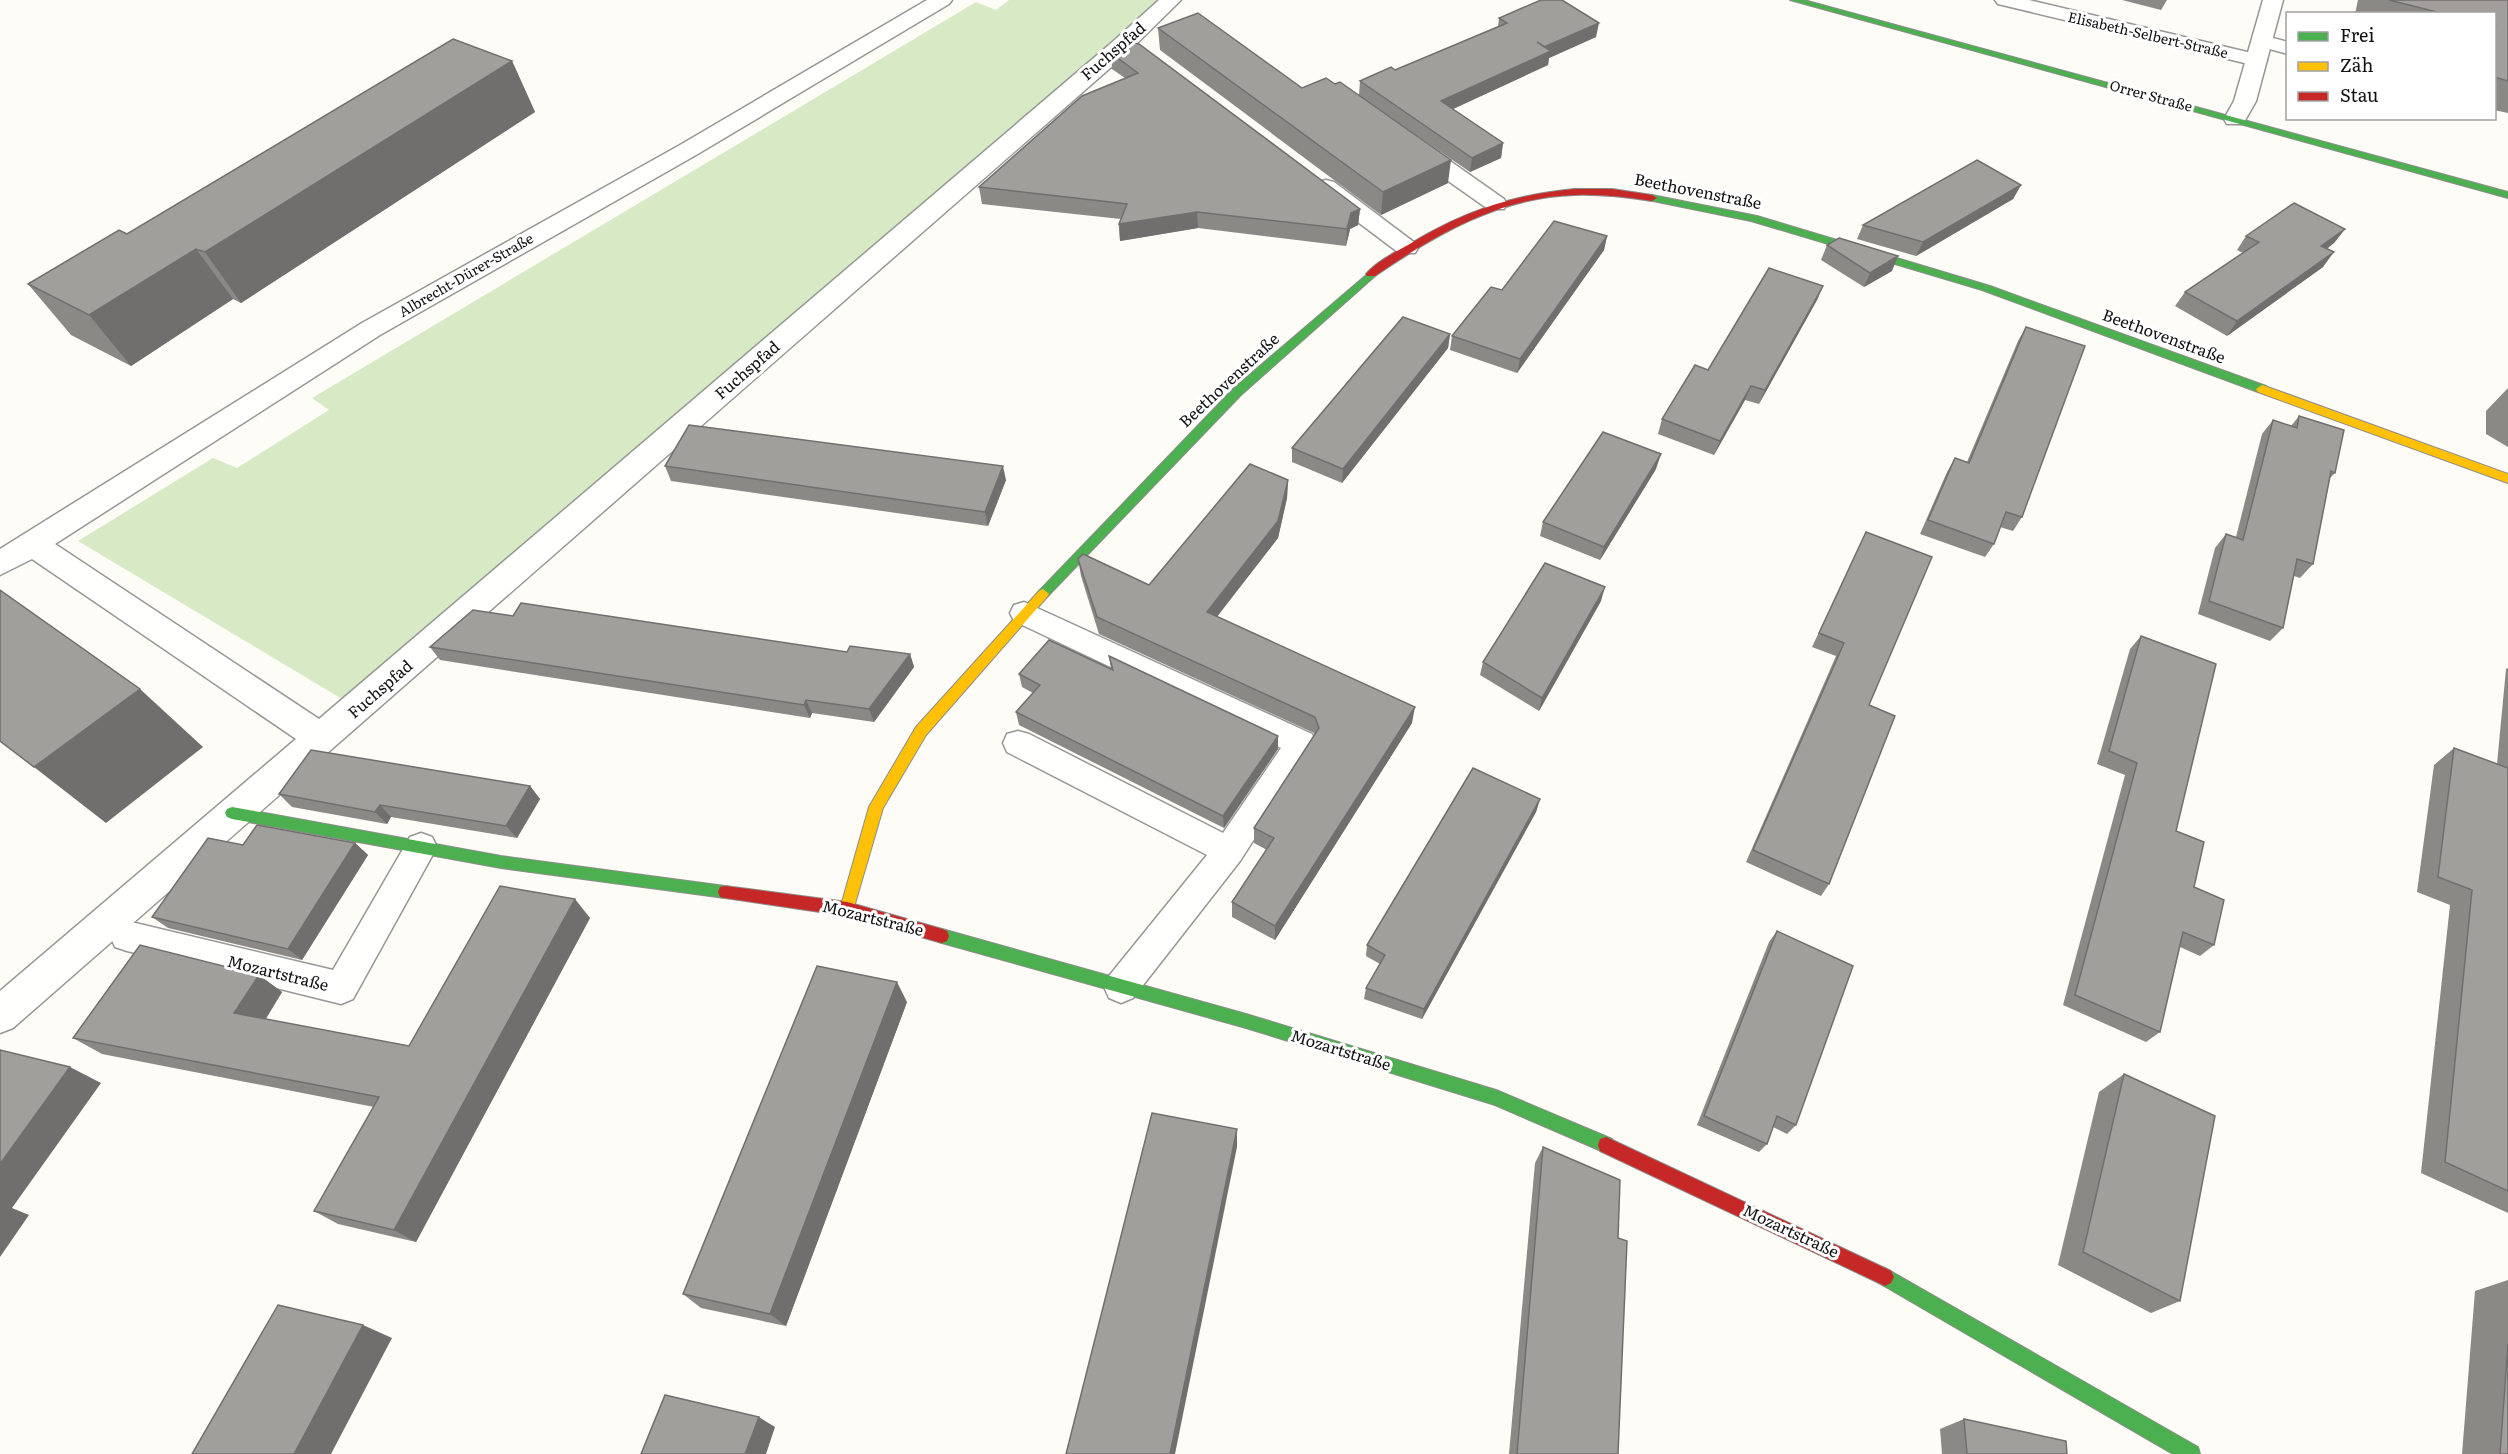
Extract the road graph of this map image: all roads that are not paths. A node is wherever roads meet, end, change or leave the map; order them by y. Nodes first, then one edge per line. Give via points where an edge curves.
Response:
1 (942, 0) edge
2 (1171, 0) edge
3 (1794, 0) edge
4 (2005, 0) edge
5 (2273, 0) edge
6 (2286, 48) edge
7 (1117, 50) junction
8 (2259, 51) junction
9 (1146, 52) edge
10 (2235, 119) junction
11 (1402, 138) edge
12 (1307, 173) edge
13 (2508, 195) edge
14 (1496, 204) junction
15 (1407, 248) junction
16 (2508, 479) edge
17 (31, 543) junction
18 (0, 564) edge
19 (1024, 613) junction
20 (322, 739) junction
21 (1018, 743) dead end
22 (232, 813) junction
23 (422, 847) junction
24 (1229, 851) junction
25 (847, 909) junction
26 (127, 936) dead end
27 (1121, 987) junction
28 (0, 1015) edge
29 (2191, 1454) edge

1 - 17 street, Albrecht-Dürer-Straße via 688,150 371,329
2 - 7 street, Fuchspfad
3 - 10 street, Orrer Straße
4 - 8 lane, Elisabeth-Selbert-Straße
5 - 8 street
6 - 8 lane, Elisabeth-Selbert-Straße
7 - 9 lane
7 - 20 street, Fuchspfad
8 - 10 street via 2245,101
10 - 13 street, Orrer Straße
11 - 14 lane
12 - 15 lane
14 - 15 street, Beethovenstraße
14 - 16 street, Beethovenstraße via 1573,192 1632,194 1753,218 1986,288
15 - 19 street, Beethovenstraße via 1369,276 1237,392
17 - 18 street, Albrecht-Dürer-Straße
17 - 20 street
19 - 24 lane via 1301,743
19 - 25 street, Beethovenstraße via 921,731 876,807
20 - 22 street, Fuchspfad
21 - 24 lane
22 - 23 street, Mozartstraße
22 - 28 street, Fuchspfad
23 - 25 street, Mozartstraße via 501,862
23 - 26 lane, Mozartstraße via 341,988
24 - 27 lane
25 - 27 street, Mozartstraße
27 - 29 street, Mozartstraße via 1496,1098 1618,1150 1864,1266

